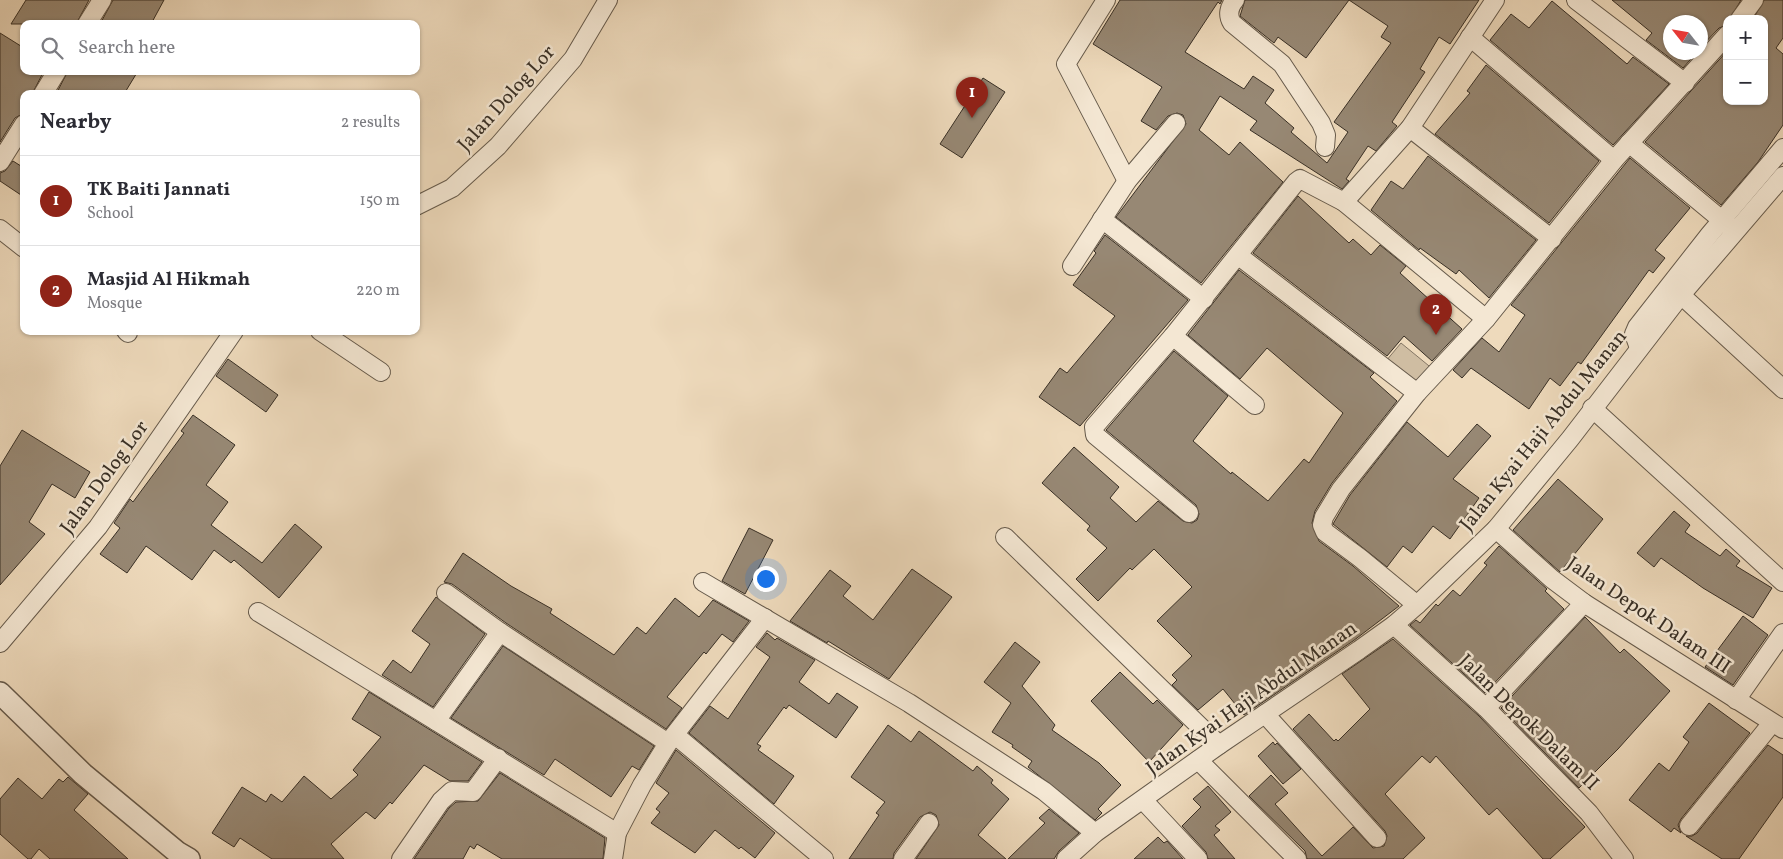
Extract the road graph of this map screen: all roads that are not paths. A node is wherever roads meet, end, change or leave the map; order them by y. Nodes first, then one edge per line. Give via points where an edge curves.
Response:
1 (102, 0) edge
2 (608, 0) edge
3 (1106, 0) edge
4 (1235, 0) edge
5 (1495, 0) edge
6 (1576, 0) edge
7 (1754, 0) edge
8 (1743, 15) edge
9 (90, 20) edge
10 (1470, 37) junction
11 (1723, 40) edge
12 (55, 75) edge
13 (1685, 83) junction
14 (45, 90) edge
15 (1176, 123) dead end
16 (1410, 128) junction
17 (20, 130) edge
18 (1629, 143) junction
19 (1325, 148) dead end
20 (1783, 148) edge
21 (1614, 160) junction
22 (0, 162) edge
23 (1783, 176) edge
24 (1126, 181) junction
25 (1344, 202) junction
26 (420, 204) edge
27 (1102, 218) junction
28 (1721, 220) junction
29 (0, 229) edge
30 (1735, 231) junction
31 (1552, 239) junction
32 (20, 245) edge
33 (1239, 256) junction
34 (1072, 266) dead end
35 (1681, 295) junction
36 (1204, 299) junction
37 (1486, 319) junction
38 (231, 335) edge
39 (326, 335) edge
40 (1173, 336) junction
41 (1639, 348) junction
42 (381, 372) dead end
43 (1783, 389) edge
44 (1417, 393) junction
45 (1255, 405) dead end
46 (1592, 408) junction
47 (1189, 513) dead end
48 (1496, 529) junction
49 (1005, 537) dead end
50 (704, 582) dead end
51 (1783, 582) edge
52 (446, 593) dead end
53 (1584, 602) junction
54 (1417, 605) junction
55 (258, 612) dead end
56 (765, 618) junction
57 (1394, 625) junction
58 (500, 632) junction
59 (1783, 633) edge
60 (0, 643) edge
61 (0, 693) edge
62 (1736, 700) junction
63 (1486, 708) junction
64 (1265, 714) junction
65 (436, 720) junction
66 (1777, 726) edge
67 (672, 739) junction
68 (1219, 745) junction
69 (498, 758) junction
70 (1198, 760) junction
71 (1142, 800) junction
72 (930, 823) dead end
73 (1689, 826) dead end
74 (617, 833) junction
75 (1095, 833) junction
76 (1378, 838) dead end
77 (189, 859) edge
78 (401, 859) edge
79 (613, 859) edge
80 (824, 859) edge
81 (903, 859) edge
82 (1066, 859) edge
83 (1198, 859) edge
84 (1298, 859) edge
85 (1624, 859) edge

1 - 9 street
2 - 26 street, Jalan Dolog Lor via 573,59 498,146 452,188
3 - 24 street via 1066,64
4 - 19 street via 1228,17 1282,64 1321,123 1326,135
5 - 10 street
6 - 13 street
7 - 8 street
10 - 16 street
10 - 21 street
11 - 13 street
12 - 14 street
13 - 18 street
15 - 24 street
16 - 25 street
16 - 31 street
17 - 22 street
18 - 21 street
18 - 28 street
20 - 28 street
21 - 31 street
23 - 30 street, Jalan Kyai Haji Abdul Manan
24 - 27 street
25 - 33 street via 1300,179
25 - 37 street
27 - 34 street
27 - 36 street
28 - 30 street
28 - 41 street via 1637,327 1634,334
29 - 32 street
30 - 35 street, Jalan Kyai Haji Abdul Manan
31 - 37 street
33 - 36 street
33 - 44 street
35 - 41 street, Jalan Kyai Haji Abdul Manan
35 - 43 street
36 - 40 street
37 - 44 street
38 - 60 street, Jalan Dolog Lor via 98,527
39 - 42 street
40 - 45 street
40 - 47 street via 1098,423 1094,433
41 - 46 street, Jalan Kyai Haji Abdul Manan
44 - 54 street via 1342,489 1322,524 1325,532
46 - 48 street, Jalan Kyai Haji Abdul Manan
46 - 51 street
48 - 53 street, Jalan Depok Dalam III via 1552,579
48 - 54 street, Jalan Kyai Haji Abdul Manan
49 - 68 street
50 - 56 street
52 - 58 street
53 - 62 street, Jalan Depok Dalam III
53 - 63 street
54 - 57 street, Jalan Kyai Haji Abdul Manan
55 - 65 street
56 - 67 street
56 - 75 street via 909,703 1044,791
57 - 63 street, Jalan Depok Dalam II
57 - 64 street, Jalan Kyai Haji Abdul Manan
58 - 65 street
58 - 67 street
59 - 62 street
61 - 77 street via 83,774
62 - 66 street, Jalan Depok Dalam III
63 - 85 street, Jalan Depok Dalam II via 1589,813
64 - 68 street, Jalan Kyai Haji Abdul Manan
64 - 76 street
65 - 69 street
66 - 73 street
67 - 74 street via 642,785
67 - 80 street
68 - 70 street, Jalan Kyai Haji Abdul Manan
69 - 74 street
69 - 78 street via 474,792 452,791 441,802
70 - 71 street, Jalan Kyai Haji Abdul Manan
70 - 84 street
71 - 75 street, Jalan Kyai Haji Abdul Manan
71 - 83 street
72 - 81 street
74 - 79 street
75 - 82 street, Jalan Kyai Haji Abdul Manan

